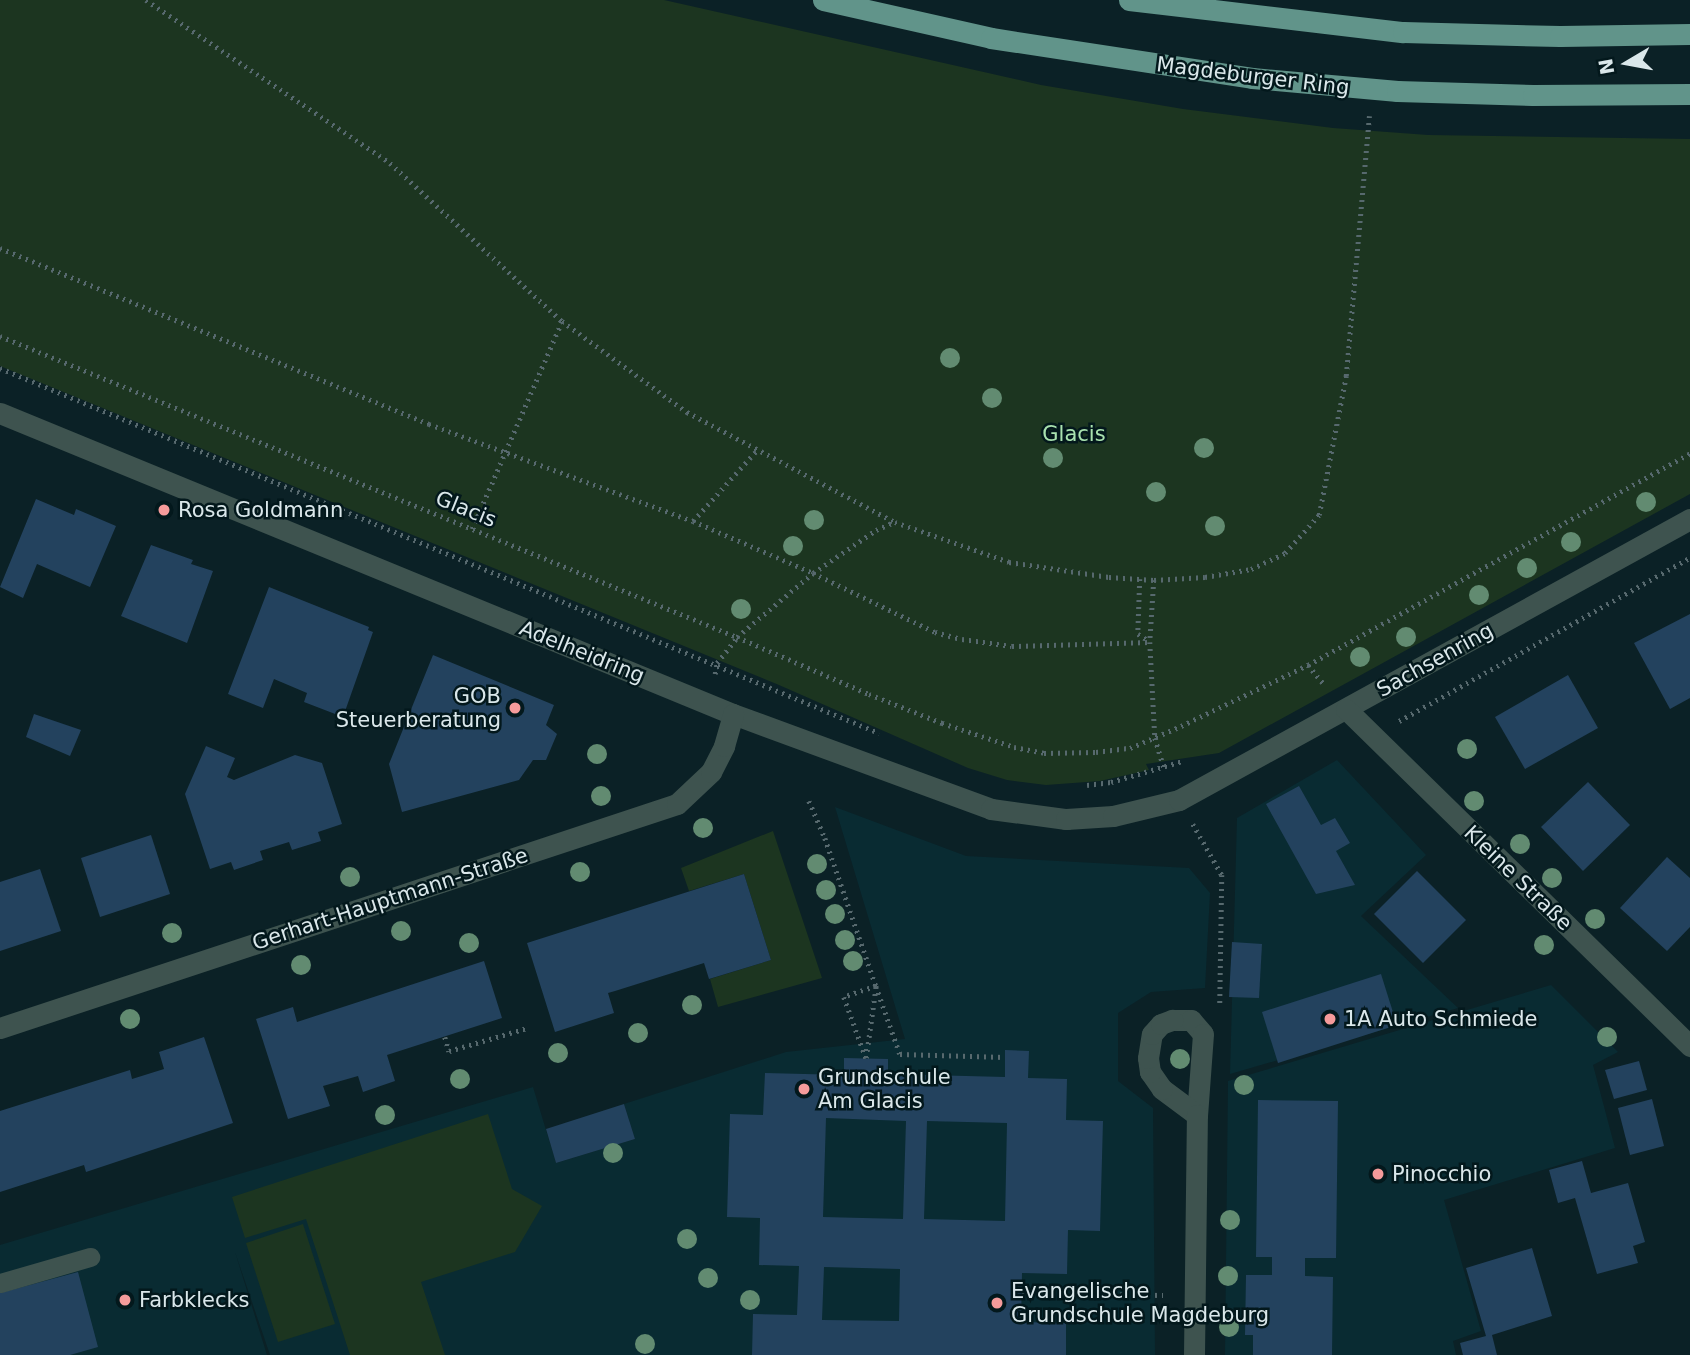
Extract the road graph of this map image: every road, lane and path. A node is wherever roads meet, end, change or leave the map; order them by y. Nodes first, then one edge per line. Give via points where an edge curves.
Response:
1 (146, 0) edge
2 (823, 0) edge
3 (1129, 0) edge
4 (1690, 34) edge
5 (1690, 94) edge
6 (1364, 205) dead end
7 (0, 248) edge
8 (562, 321) junction
9 (0, 336) edge
10 (0, 368) edge
11 (0, 413) edge
12 (758, 449) junction
13 (504, 452) junction
14 (1690, 453) edge
15 (1690, 519) edge
16 (693, 521) junction
17 (895, 522) junction
18 (472, 528) junction
19 (1690, 558) edge
20 (813, 573) junction
21 (1140, 579) junction
22 (1154, 580) junction
23 (737, 637) junction
24 (1150, 642) junction
25 (1328, 688) dead end
26 (1316, 695) dead end
27 (1346, 709) junction
28 (733, 714) junction
29 (1395, 723) dead end
30 (888, 737) dead end
31 (1155, 738) junction
32 (1188, 759) dead end
33 (1165, 771) junction
34 (1073, 786) dead end
35 (1180, 800) joint
36 (809, 801) dead end
37 (1191, 822) dead end
38 (876, 986) junction
39 (1220, 1012) dead end
40 (0, 1028) edge
41 (527, 1028) dead end
42 (444, 1037) dead end
43 (1690, 1046) edge
44 (1005, 1057) dead end
45 (1198, 1115) dead end
46 (90, 1257) dead end
47 (0, 1283) edge
48 (1022, 1293) dead end
49 (1163, 1295) dead end
50 (1194, 1355) edge

1 - 8 path via 390,163
2 - 5 highway, Magdeburger Ring via 1012,42 1252,78 1397,91 1533,96
3 - 4 highway via 1403,32
6 - 22 path via 1346,376 1319,515 1275,561 1228,575
7 - 13 path
8 - 12 path via 687,412
8 - 13 path
9 - 18 path, Glacis
10 - 30 path
11 - 28 street, Adelheidring
12 - 16 path
12 - 17 path
13 - 16 path
13 - 18 path
14 - 31 path, Glacis via 1308,665
15 - 27 street, Sachsenring
16 - 20 path
17 - 20 path
17 - 21 path via 1009,562
18 - 23 path, Glacis
19 - 29 path, Sachsenring
20 - 23 path
20 - 24 path via 910,622 962,639 1038,647
21 - 22 path
21 - 24 path via 1138,634
22 - 24 path
23 - 31 path, Glacis via 930,719 1014,747 1044,753 1096,752 1130,748
24 - 31 path
25 - 26 path
27 - 35 street, Sachsenring
27 - 43 street, Kleine Straße
28 - 35 street, Adelheidring via 992,809 1082,819
28 - 40 street, Gerhart-Hauptmann-Straße via 711,772 677,804
31 - 33 path
32 - 33 path
33 - 34 path
36 - 38 path
37 - 39 path via 1222,875
38 - 38 path via 845,997 866,1058 871,1022
38 - 44 path via 900,1054
41 - 42 path via 449,1051
45 - 50 street
46 - 47 lane
48 - 49 path

